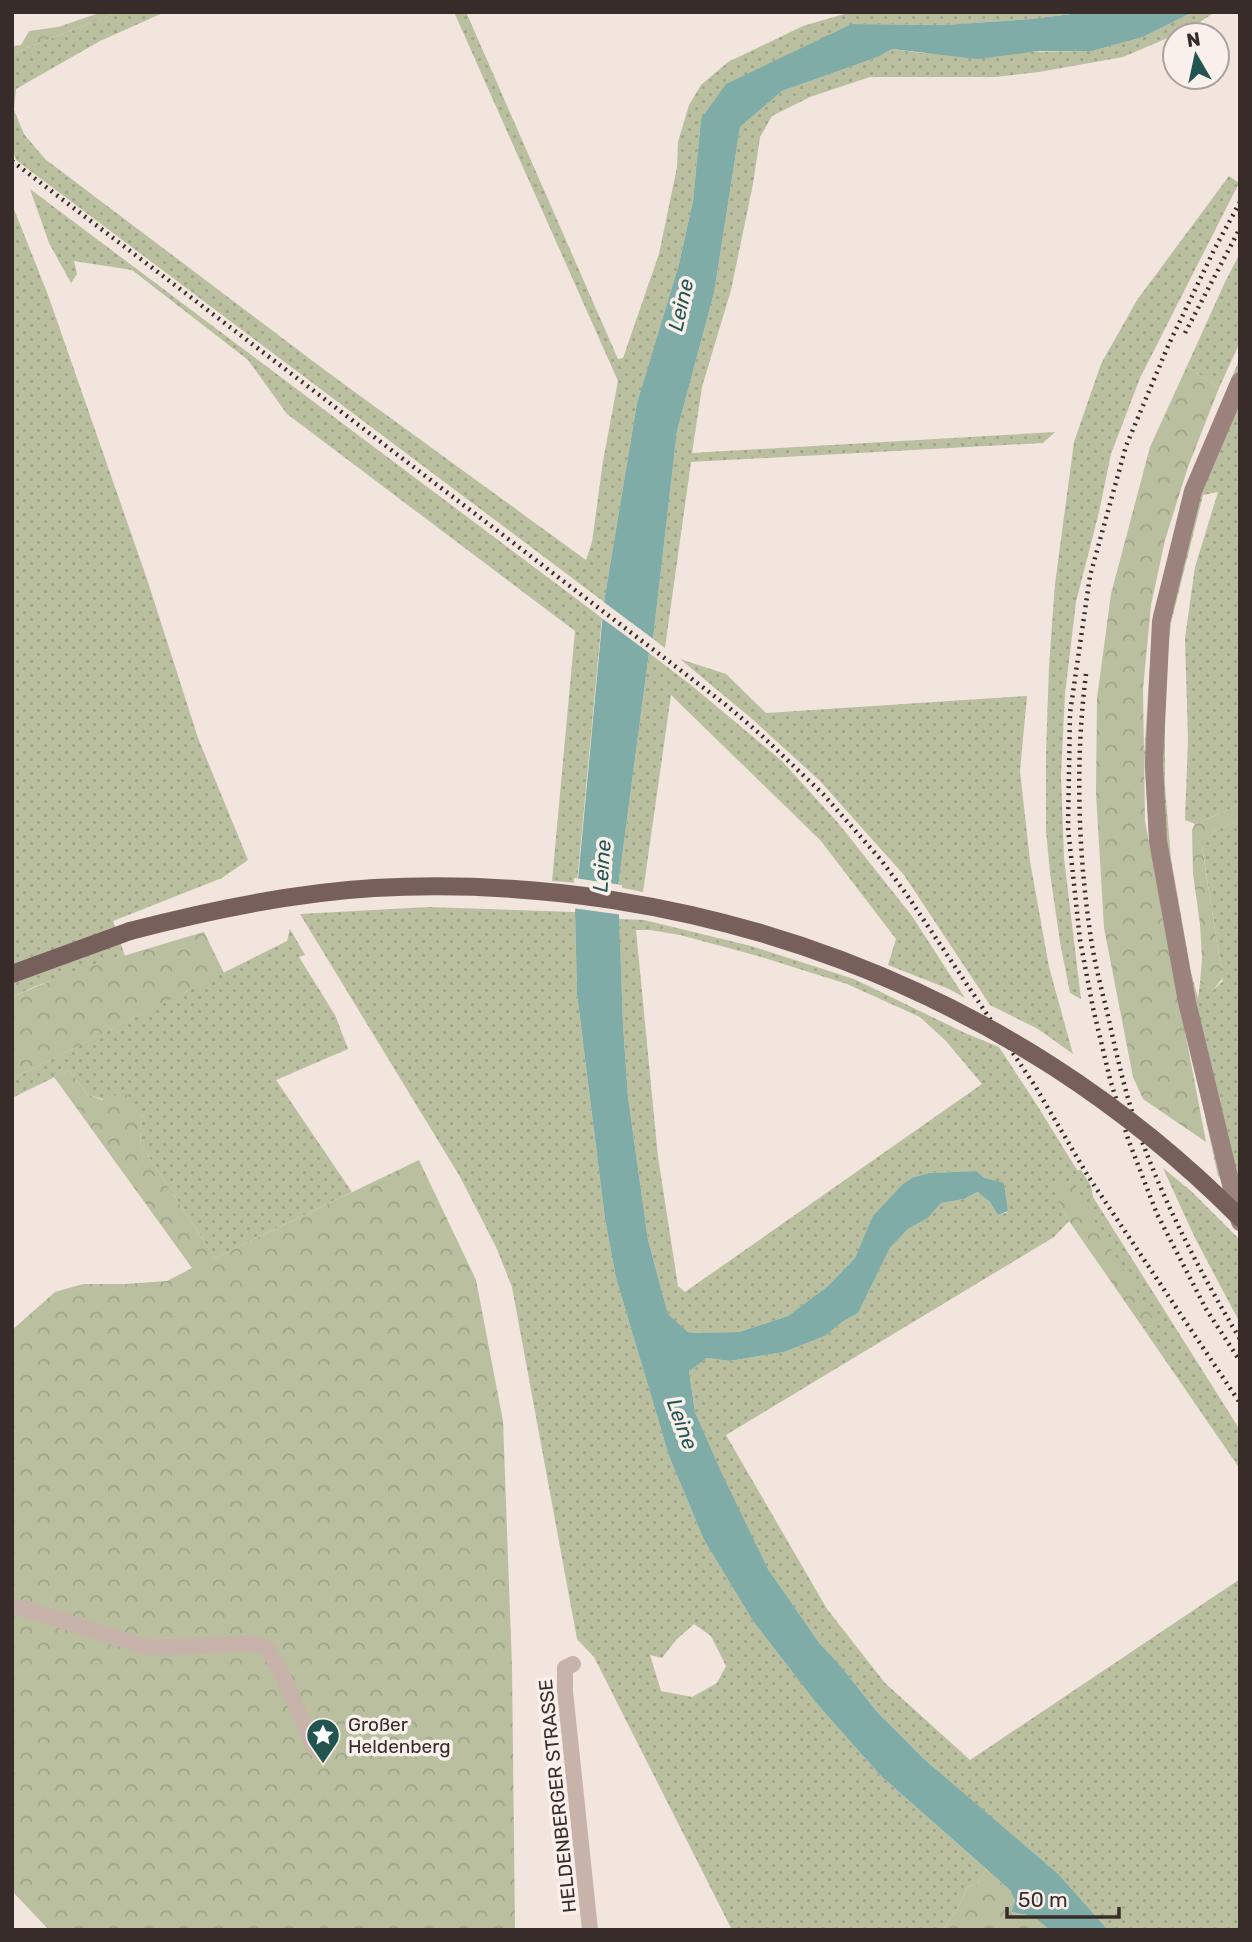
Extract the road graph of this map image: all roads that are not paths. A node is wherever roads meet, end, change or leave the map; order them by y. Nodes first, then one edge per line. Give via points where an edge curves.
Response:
1 (1240, 381) edge
2 (12, 974) edge
3 (1236, 1191) edge
4 (1240, 1220) edge
5 (12, 1605) edge
6 (573, 1664) dead end
7 (315, 1749) dead end
8 (590, 1930) edge

1 - 3 street via 1194,491 1161,622 1154,765 1158,841 1186,1002
2 - 4 main road, bridge via 130,931 213,910 322,893 482,887 662,907 799,944 932,998 1050,1065 1117,1111 1190,1171
3 - 4 street
5 - 7 street via 146,1647 254,1643 267,1648
6 - 8 street, HELDENBERGER STRASSE via 565,1668 565,1692

